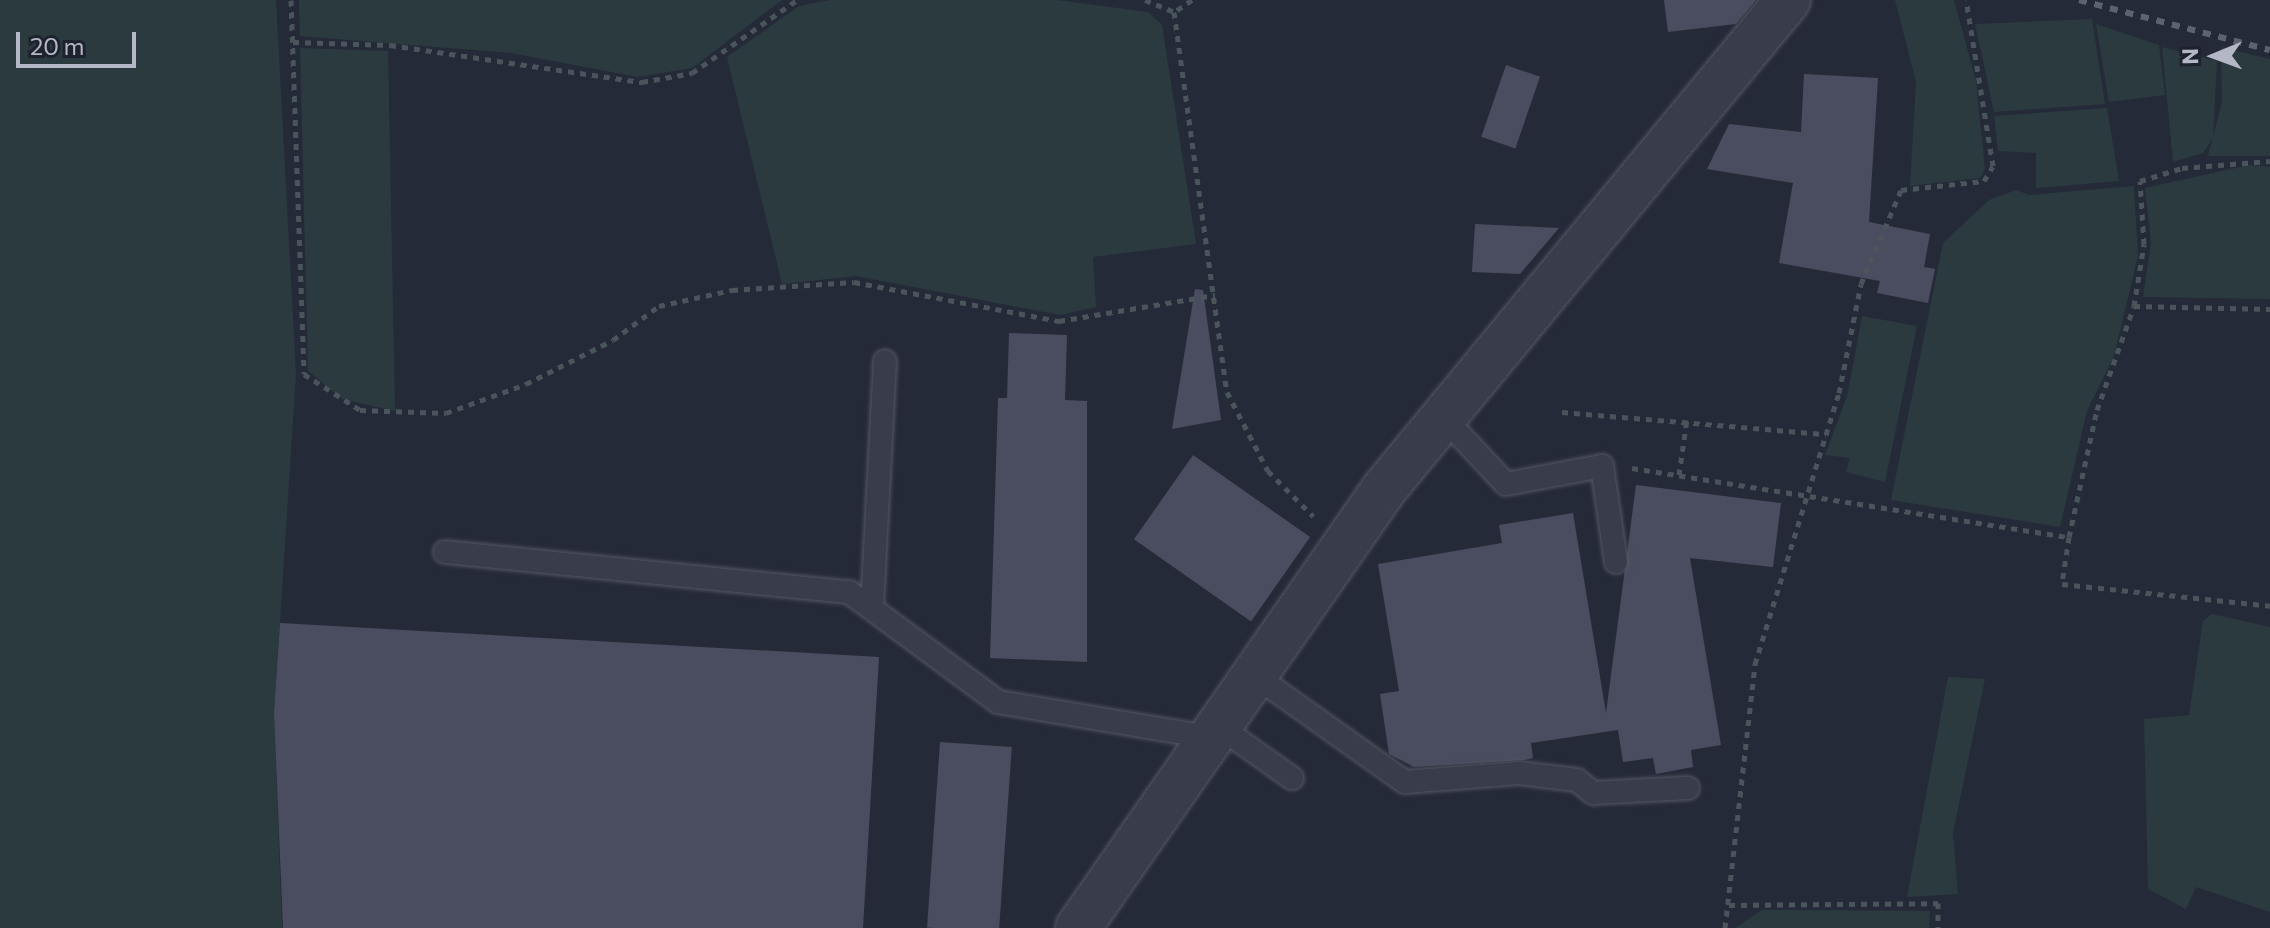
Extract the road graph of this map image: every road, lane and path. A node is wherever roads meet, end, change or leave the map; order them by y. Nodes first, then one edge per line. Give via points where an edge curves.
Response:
1 (291, 0) edge
2 (797, 0) edge
3 (1145, 0) edge
4 (1192, 0) edge
5 (1788, 0) edge
6 (1966, 0) edge
7 (1184, 2) edge
8 (1174, 12) junction
9 (293, 42) junction
10 (2270, 161) edge
11 (1215, 295) junction
12 (2134, 306) junction
13 (2270, 309) edge
14 (885, 361) dead end
15 (1562, 412) dead end
16 (1443, 417) junction
17 (1687, 419) junction
18 (1826, 434) junction
19 (1602, 466) junction
20 (1679, 475) junction
21 (1807, 496) junction
22 (2069, 537) junction
23 (1343, 550) junction
24 (445, 552) dead end
25 (1616, 562) dead end
26 (2270, 606) edge
27 (872, 608) junction
28 (1257, 677) junction
29 (1218, 733) junction
30 (1292, 778) dead end
31 (1688, 788) dead end
32 (1729, 905) junction
33 (1078, 928) edge
34 (1725, 928) edge
35 (1938, 928) edge

1 - 9 path
2 - 9 path via 692,73 642,82 390,45
3 - 8 path
4 - 7 path
5 - 16 street
6 - 18 path via 1993,166 1984,181 1901,190 1861,284
7 - 8 path
8 - 11 path
9 - 11 path via 304,374 360,410 446,413 526,384 613,340 659,306 732,290 854,282 1059,321
10 - 12 path via 2182,168 2140,181 2144,244
11 - 23 path via 1236,416 1268,471
12 - 13 path
12 - 22 path via 2097,410
14 - 27 lane
15 - 17 path
16 - 19 lane via 1506,484
16 - 23 street via 1371,488
17 - 18 path
17 - 20 path
18 - 21 path
19 - 20 path
19 - 25 lane
20 - 21 path
21 - 22 path
21 - 32 path via 1755,664
22 - 26 path via 2062,584
23 - 28 street
24 - 27 lane via 849,592
27 - 29 lane via 998,702
28 - 29 street
28 - 31 lane via 1405,782 1519,773 1577,780 1593,793
29 - 30 lane
29 - 33 street
32 - 34 path
32 - 35 path via 1938,903

